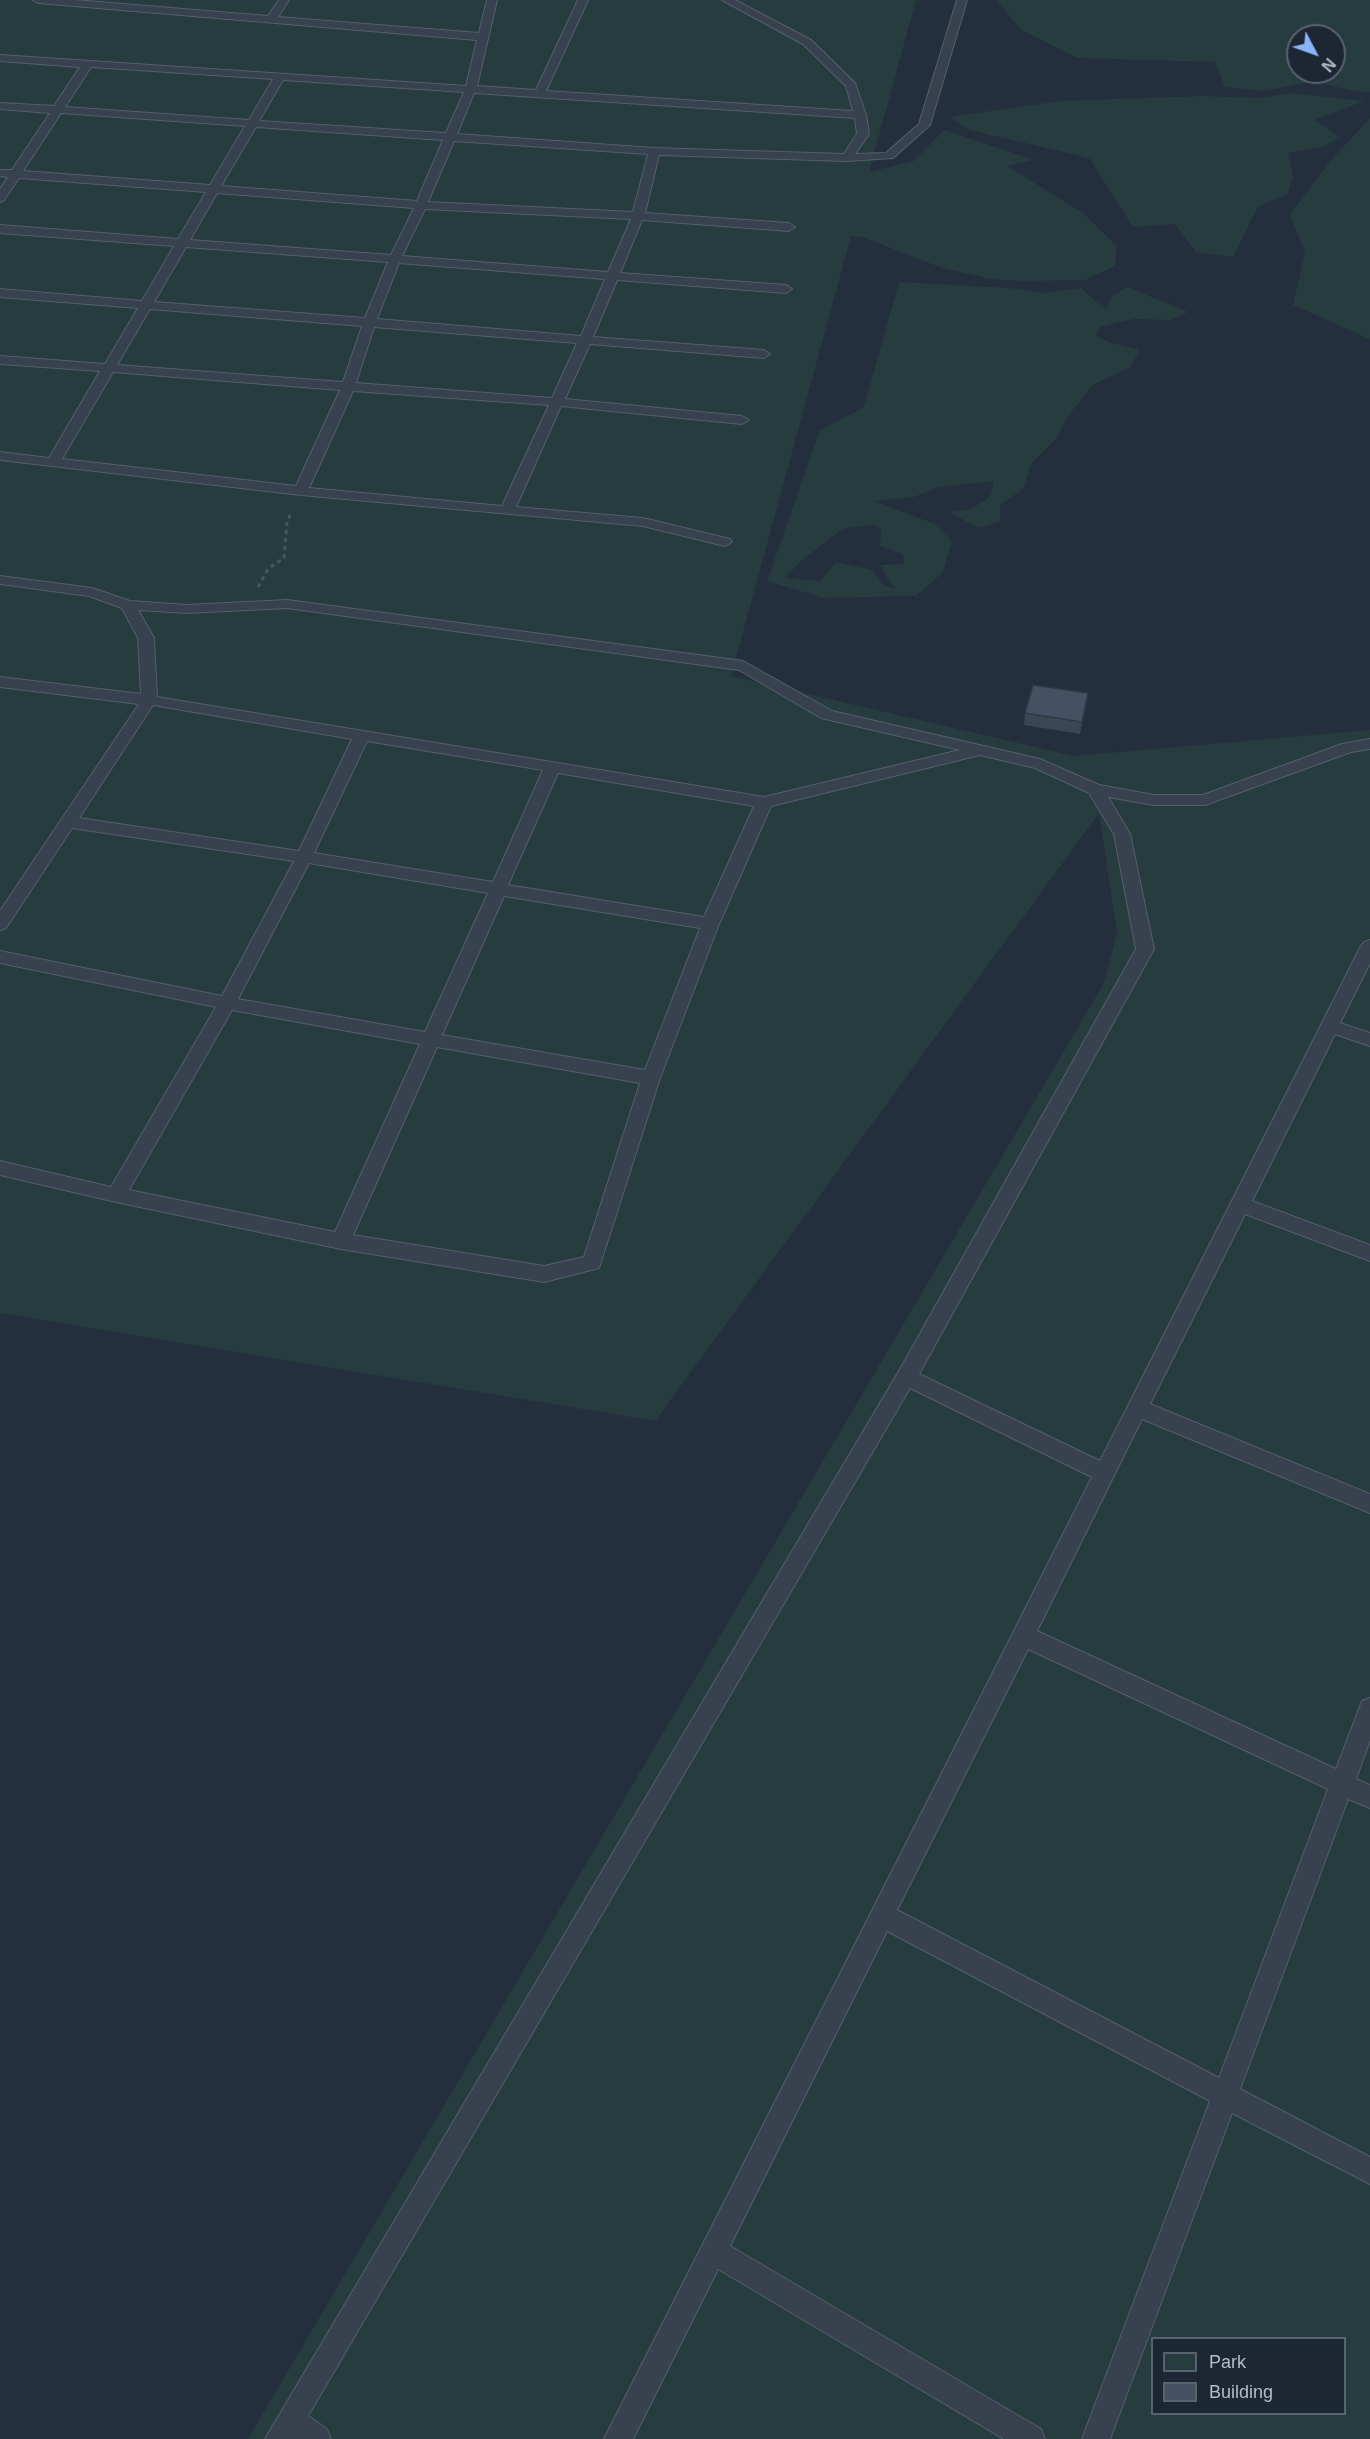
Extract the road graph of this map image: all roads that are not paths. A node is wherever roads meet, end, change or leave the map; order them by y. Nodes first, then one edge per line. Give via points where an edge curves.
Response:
1 (38, 0) edge
2 (284, 0) edge
3 (492, 0) edge
4 (583, 0) edge
5 (727, 0) edge
6 (962, 0) edge
7 (124, 3) edge
8 (271, 19) junction
9 (484, 37) junction
10 (0, 58) edge
11 (88, 63) junction
12 (280, 76) junction
13 (471, 88) junction
14 (540, 93) junction
15 (0, 106) edge
16 (58, 110) junction
17 (860, 115) junction
18 (252, 123) junction
19 (450, 136) junction
20 (654, 151) junction
21 (847, 158) junction
22 (0, 173) edge
23 (15, 174) junction
24 (213, 189) junction
25 (0, 198) edge
26 (421, 205) junction
27 (638, 216) junction
28 (789, 227) dead end
29 (0, 229) edge
30 (182, 243) junction
31 (395, 259) junction
32 (612, 277) junction
33 (786, 290) dead end
34 (0, 293) edge
35 (146, 304) junction
36 (370, 321) junction
37 (585, 340) junction
38 (764, 354) dead end
39 (0, 360) edge
40 (108, 368) junction
41 (348, 386) junction
42 (557, 402) junction
43 (742, 420) dead end
44 (0, 456) edge
45 (53, 463) junction
46 (301, 491) junction
47 (507, 511) junction
48 (724, 542) dead end
49 (0, 580) edge
50 (128, 605) junction
51 (0, 682) edge
52 (149, 700) junction
53 (362, 734) junction
54 (1370, 744) edge
55 (980, 751) junction
56 (553, 766) junction
57 (1095, 789) junction
58 (764, 802) junction
59 (68, 822) junction
60 (304, 858) junction
61 (497, 891) junction
62 (0, 924) edge
63 (710, 924) junction
64 (1370, 946) edge
65 (0, 957) edge
66 (227, 1003) junction
67 (1330, 1026) junction
68 (432, 1037) junction
69 (1370, 1040) edge
70 (651, 1078) junction
71 (0, 1168) edge
72 (116, 1195) junction
73 (1240, 1204) junction
74 (341, 1241) junction
75 (1370, 1253) edge
76 (906, 1377) junction
77 (1137, 1408) junction
78 (1105, 1473) junction
79 (1370, 1504) edge
80 (1023, 1635) junction
81 (1370, 1709) edge
82 (1342, 1784) junction
83 (1370, 1797) edge
84 (882, 1915) junction
85 (1225, 2095) junction
86 (1370, 2171) edge
87 (713, 2251) junction
88 (284, 2430) edge
89 (317, 2439) edge
90 (618, 2439) edge
91 (1031, 2439) edge
92 (1096, 2439) edge

1 - 7 lane
2 - 8 lane
3 - 9 lane
4 - 14 lane
5 - 17 lane via 807,42 851,85
6 - 21 lane via 924,125 889,156
7 - 8 lane
8 - 9 lane
9 - 13 lane
10 - 11 lane
11 - 12 lane
11 - 16 lane
12 - 13 lane
12 - 18 lane
13 - 14 lane
13 - 19 lane
14 - 17 lane
15 - 16 lane
16 - 18 lane
16 - 23 lane
17 - 21 lane via 863,134
18 - 19 lane
18 - 24 lane
19 - 20 lane
19 - 26 lane
20 - 21 lane
20 - 27 lane
22 - 23 lane
23 - 24 lane
23 - 25 lane
24 - 26 lane
24 - 30 lane
26 - 27 lane
26 - 31 lane
27 - 28 lane
27 - 32 lane
29 - 30 lane
30 - 31 lane
30 - 35 lane
31 - 32 lane
31 - 36 lane
32 - 33 lane
32 - 37 lane
34 - 35 lane
35 - 36 lane
35 - 40 lane
36 - 37 lane
36 - 41 lane
37 - 38 lane
37 - 42 lane
39 - 40 lane
40 - 41 lane
40 - 45 lane
41 - 42 lane
41 - 46 lane
42 - 43 lane
42 - 47 lane
44 - 45 lane
45 - 46 lane
46 - 47 lane
47 - 48 lane via 643,522
49 - 50 lane via 92,592
50 - 52 lane via 146,638
50 - 55 lane via 187,609 287,604 743,666 827,715
51 - 52 lane
52 - 53 lane
52 - 59 lane
53 - 56 lane
53 - 60 lane
54 - 57 lane via 1348,748 1205,800 1154,800
55 - 57 lane via 1040,764
55 - 58 lane
56 - 58 lane
56 - 61 lane
57 - 76 lane via 1122,834 1145,949
58 - 63 lane
59 - 60 lane
59 - 62 lane
60 - 61 lane
60 - 66 lane
61 - 63 lane
61 - 68 lane
63 - 70 lane
64 - 67 lane
65 - 66 lane
66 - 68 lane
66 - 72 lane
67 - 69 lane
67 - 73 lane
68 - 70 lane
68 - 74 lane
70 - 74 lane via 592,1263 544,1274
71 - 72 lane
72 - 74 lane
73 - 75 lane
73 - 77 lane
76 - 78 lane
76 - 88 lane
77 - 78 lane
77 - 79 lane
78 - 80 lane
80 - 82 lane
80 - 84 lane
81 - 82 lane
82 - 83 lane
82 - 85 lane
84 - 85 lane
84 - 87 lane
85 - 86 lane
85 - 92 lane
87 - 90 lane
87 - 91 lane
88 - 89 lane

